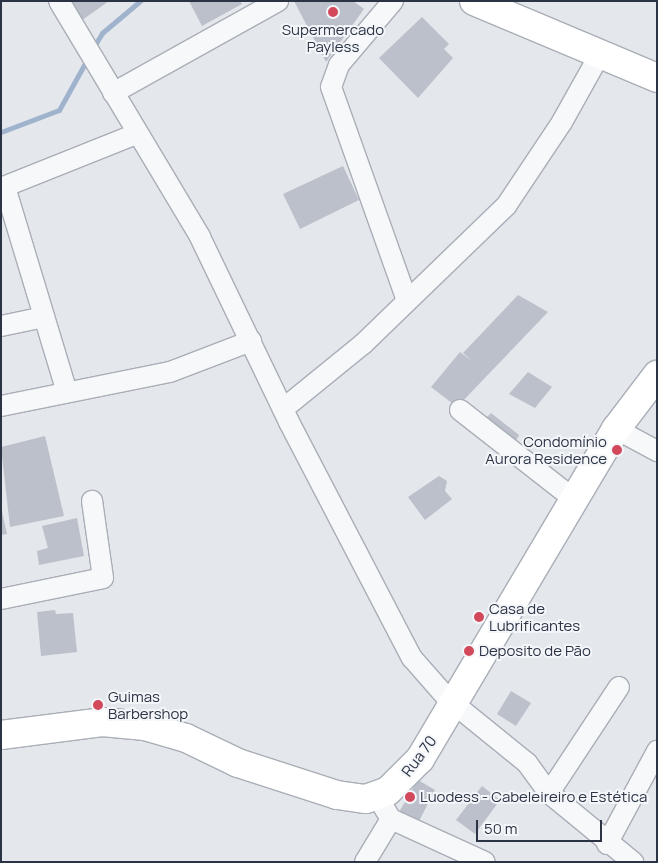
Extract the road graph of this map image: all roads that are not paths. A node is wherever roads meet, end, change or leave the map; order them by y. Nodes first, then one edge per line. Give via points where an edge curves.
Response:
1 (58, 1) edge
2 (278, 1) edge
3 (392, 1) edge
4 (474, 1) edge
5 (520, 1) edge
6 (600, 54) junction
7 (657, 59) edge
8 (657, 78) edge
9 (113, 93) junction
10 (136, 134) junction
11 (3, 188) edge
12 (406, 298) junction
13 (44, 316) junction
14 (1, 326) edge
15 (251, 341) junction
16 (657, 375) edge
17 (67, 392) junction
18 (1, 406) edge
19 (283, 409) junction
20 (460, 410) dead end
21 (616, 429) junction
22 (657, 451) edge
23 (574, 499) junction
24 (92, 501) dead end
25 (1, 599) edge
26 (619, 687) dead end
27 (455, 705) junction
28 (1, 735) edge
29 (657, 751) edge
30 (549, 793) junction
31 (377, 796) junction
32 (390, 819) junction
33 (607, 844) junction
34 (365, 862) edge
35 (485, 862) edge
36 (633, 862) edge

1 - 9 street
2 - 9 street
3 - 12 street via 338,65 331,87
4 - 6 street
5 - 7 street
6 - 8 street
6 - 12 street via 562,122 506,206
9 - 10 street
10 - 11 street
10 - 15 street via 200,237
11 - 13 street
12 - 19 street via 351,355
13 - 14 street
13 - 17 street
15 - 17 street via 170,372
15 - 19 street
16 - 21 street, Rua 70
17 - 18 street
19 - 27 street via 412,658
20 - 23 street
21 - 22 street
21 - 23 street, Rua 70
23 - 27 street, Rua 70
24 - 25 street via 103,578
26 - 30 street
27 - 30 street via 527,763
27 - 31 street, Rua 70 via 409,773
28 - 31 street via 102,722 145,726 186,738 238,763 337,795
29 - 33 street
30 - 33 street
31 - 32 street
32 - 34 street
32 - 35 street
33 - 36 street

